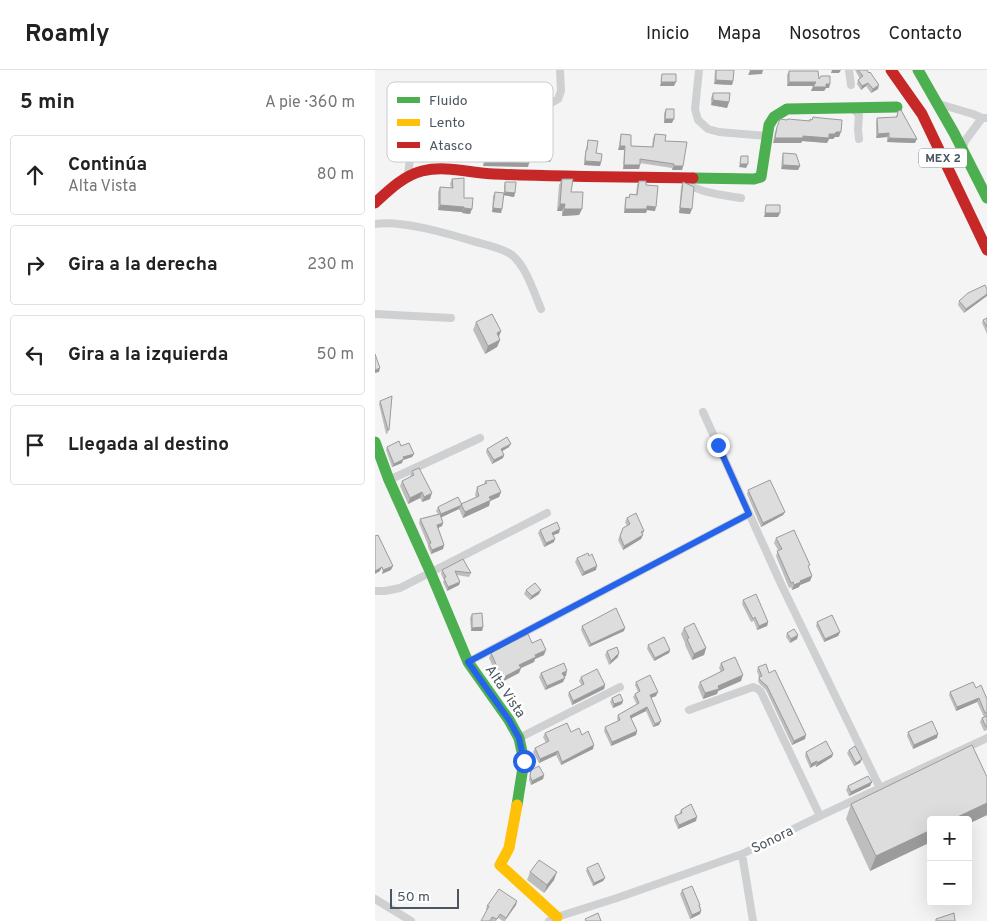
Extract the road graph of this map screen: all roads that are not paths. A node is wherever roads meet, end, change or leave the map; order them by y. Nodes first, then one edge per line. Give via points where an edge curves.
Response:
1 (560, 70) edge
2 (699, 70) edge
3 (849, 70) edge
4 (891, 70) edge
5 (918, 70) edge
6 (851, 85) dead end
7 (553, 102) edge
8 (939, 104) junction
9 (897, 107) dead end
10 (852, 108) junction
11 (984, 118) edge
12 (767, 136) junction
13 (859, 139) dead end
14 (963, 148) junction
15 (410, 162) edge
16 (408, 176) junction
17 (677, 178) junction
18 (741, 198) dead end
19 (987, 198) edge
20 (375, 203) edge
21 (375, 224) edge
22 (987, 250) edge
23 (541, 309) dead end
24 (375, 314) edge
25 (451, 318) dead end
26 (703, 412) dead end
27 (480, 438) dead end
28 (375, 442) edge
29 (389, 480) junction
30 (547, 513) dead end
31 (749, 514) junction
32 (430, 571) junction
33 (375, 591) edge
34 (468, 662) junction
35 (620, 687) dead end
36 (689, 710) dead end
37 (519, 738) junction
38 (987, 738) edge
39 (880, 788) junction
40 (820, 816) junction
41 (741, 854) junction
42 (375, 898) edge
43 (553, 919) edge
44 (411, 921) edge
45 (753, 921) edge

1 - 7 street via 561,91
2 - 12 street via 697,120 708,129 719,132
3 - 6 street
4 - 22 street, MEX 2 via 922,114
5 - 8 street, MEX 2
8 - 11 street
8 - 14 street, MEX 2
9 - 10 street
10 - 12 street via 787,109 770,122
10 - 13 street via 859,115
11 - 14 street
12 - 17 street via 761,177
14 - 19 street, MEX 2
15 - 16 street
16 - 17 street via 448,168 500,174
16 - 20 street
17 - 18 street via 713,193
21 - 23 street via 409,226 447,234 512,255
24 - 25 street
26 - 31 street
27 - 29 street
28 - 29 street, Alta Vista
29 - 32 street, Alta Vista
30 - 32 street
31 - 34 street
31 - 39 street
32 - 33 street via 399,588
32 - 34 street, Alta Vista
34 - 37 street, Alta Vista
35 - 37 street
36 - 40 street via 758,689
37 - 43 street, Alta Vista via 524,761 509,848 500,865
38 - 39 street, Sonora
39 - 40 street, Sonora
40 - 41 street, Sonora
41 - 43 street, Sonora
41 - 45 street
42 - 44 street

